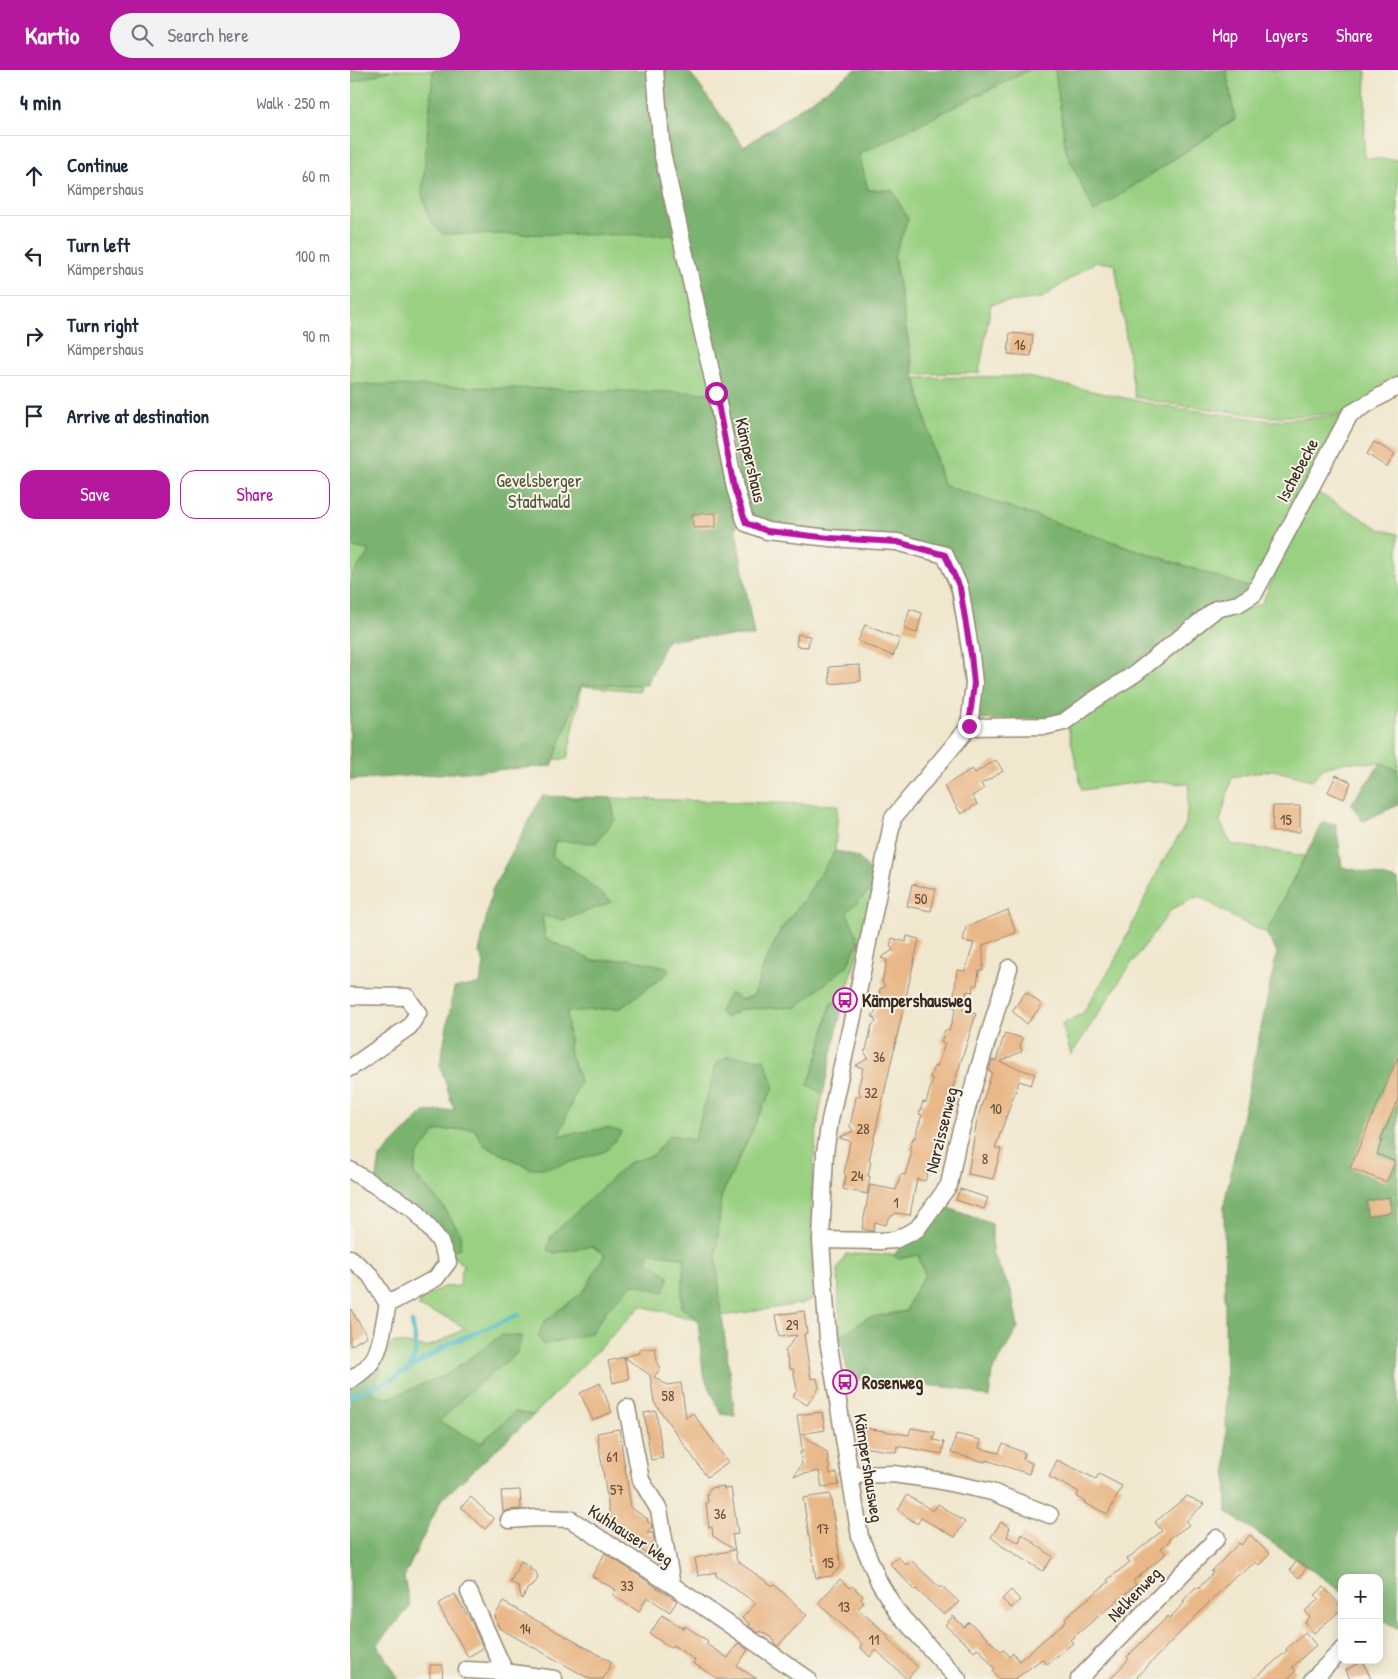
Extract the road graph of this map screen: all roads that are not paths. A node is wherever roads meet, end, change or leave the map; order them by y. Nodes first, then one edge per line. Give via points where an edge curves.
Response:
1 (655, 70) edge
2 (1398, 386) edge
3 (969, 726) junction
4 (1009, 968) dead end
5 (350, 996) edge
6 (350, 1068) edge
7 (350, 1170) edge
8 (821, 1240) junction
9 (350, 1258) edge
10 (388, 1304) junction
11 (350, 1380) edge
12 (627, 1408) dead end
13 (850, 1475) junction
14 (1050, 1515) dead end
15 (508, 1520) dead end
16 (1217, 1538) dead end
17 (672, 1586) junction
18 (469, 1592) dead end
19 (1338, 1654) edge
20 (467, 1670) dead end
21 (505, 1672) junction
22 (554, 1679) edge
23 (808, 1679) edge
24 (958, 1679) edge
25 (1079, 1679) edge
26 (1313, 1679) edge

1 - 3 street, Kämpershaus via 662,152 734,488 746,523 767,531 897,542 945,555 960,588 971,655 974,683
2 - 3 street, Ischebecke via 1350,414 1254,594 1238,604 1216,609 1136,673 1064,722 1046,726
3 - 8 street, Kämpershausweg via 893,818 830,1120
4 - 8 street, Narzissenweg via 967,1107 949,1185 917,1229 895,1240
5 - 6 street via 407,998 418,1012 409,1027
7 - 10 street via 415,1210 440,1240 448,1262 436,1278
8 - 13 street, Kämpershausweg via 828,1340
9 - 10 street via 370,1274
10 - 11 street via 376,1356
12 - 17 street, Kuhhauser Weg via 641,1480 659,1510
13 - 14 street via 893,1474 936,1480 992,1492
13 - 24 street, Kämpershausweg via 860,1538 879,1582 897,1612
15 - 17 street, Kuhhauser Weg via 570,1519
16 - 25 street, Nelkenweg
17 - 23 street, Kuhhauser Weg
18 - 21 street
19 - 26 street
20 - 21 street
21 - 22 street

